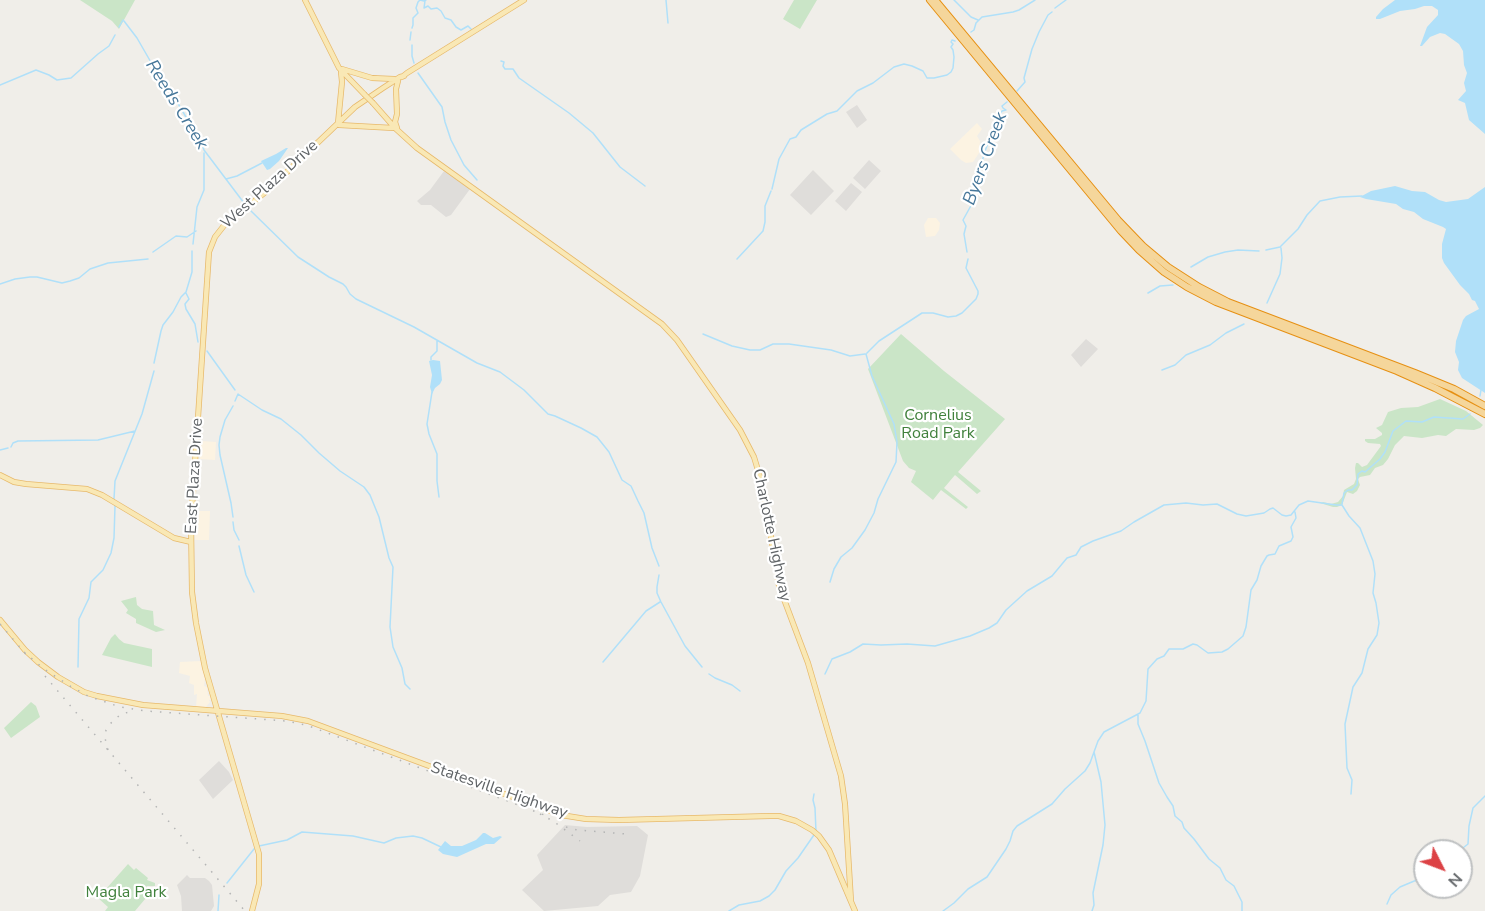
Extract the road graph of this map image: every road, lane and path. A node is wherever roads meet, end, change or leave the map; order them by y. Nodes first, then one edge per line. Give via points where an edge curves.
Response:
1 (306, 0) edge
2 (524, 0) edge
3 (930, 0) edge
4 (935, 0) edge
5 (340, 67) junction
6 (357, 74) junction
7 (349, 79) junction
8 (383, 80) junction
9 (398, 80) junction
10 (342, 82) junction
11 (356, 85) junction
12 (388, 86) junction
13 (396, 89) junction
14 (338, 113) junction
15 (345, 118) junction
16 (389, 119) junction
17 (339, 124) junction
18 (348, 126) junction
19 (385, 127) junction
20 (397, 130) junction
21 (214, 239) joint
22 (1485, 406) edge
23 (1485, 414) edge
24 (0, 475) edge
25 (191, 542) junction
26 (0, 620) edge
27 (217, 711) junction
28 (848, 855) junction
29 (835, 862) junction
30 (847, 883) junction
31 (252, 911) edge
32 (855, 911) edge

1 - 5 main road, Charlotte Highway
2 - 9 main road, West Plaza Drive
3 - 23 highway via 1114,223 1169,275 1216,302 1397,371
4 - 22 highway via 1118,220 1173,270 1228,302 1415,373
5 - 6 main road
5 - 7 main road, Charlotte Highway
5 - 10 main road
5 - 11 main road, Charlotte Highway
6 - 8 main road
6 - 11 main road via 352,77
7 - 10 main road
7 - 11 main road, Charlotte Highway
8 - 9 main road
8 - 12 main road
9 - 12 main road, West Plaza Drive
9 - 13 main road
10 - 14 main road
11 - 16 main road, Charlotte Highway, bridge
12 - 13 main road
12 - 15 main road, West Plaza Drive
13 - 16 main road via 397,114
14 - 15 main road
14 - 17 main road
15 - 17 main road, West Plaza Drive
15 - 18 main road
16 - 19 main road
16 - 20 main road, Charlotte Highway
16 - 20 main road
17 - 18 main road
17 - 21 main road, West Plaza Drive via 226,223
18 - 19 main road
19 - 20 main road
20 - 28 main road, Charlotte Highway via 438,164 662,324 740,430 763,487 779,585 808,663 840,771
21 - 25 main road, East Plaza Drive via 208,260
24 - 25 main road via 14,482 87,489 174,538
25 - 27 main road, East Plaza Drive via 195,623
26 - 27 main road, Statesville Highway via 38,662 84,692 143,705
27 - 29 main road, Statesville Highway via 308,721 561,815 619,820 788,818 819,836
27 - 31 main road, East Plaza Drive via 260,861 260,884
28 - 29 main road
28 - 30 main road, Charlotte Highway
29 - 30 main road, Statesville Highway
30 - 32 main road, Charlotte Highway

